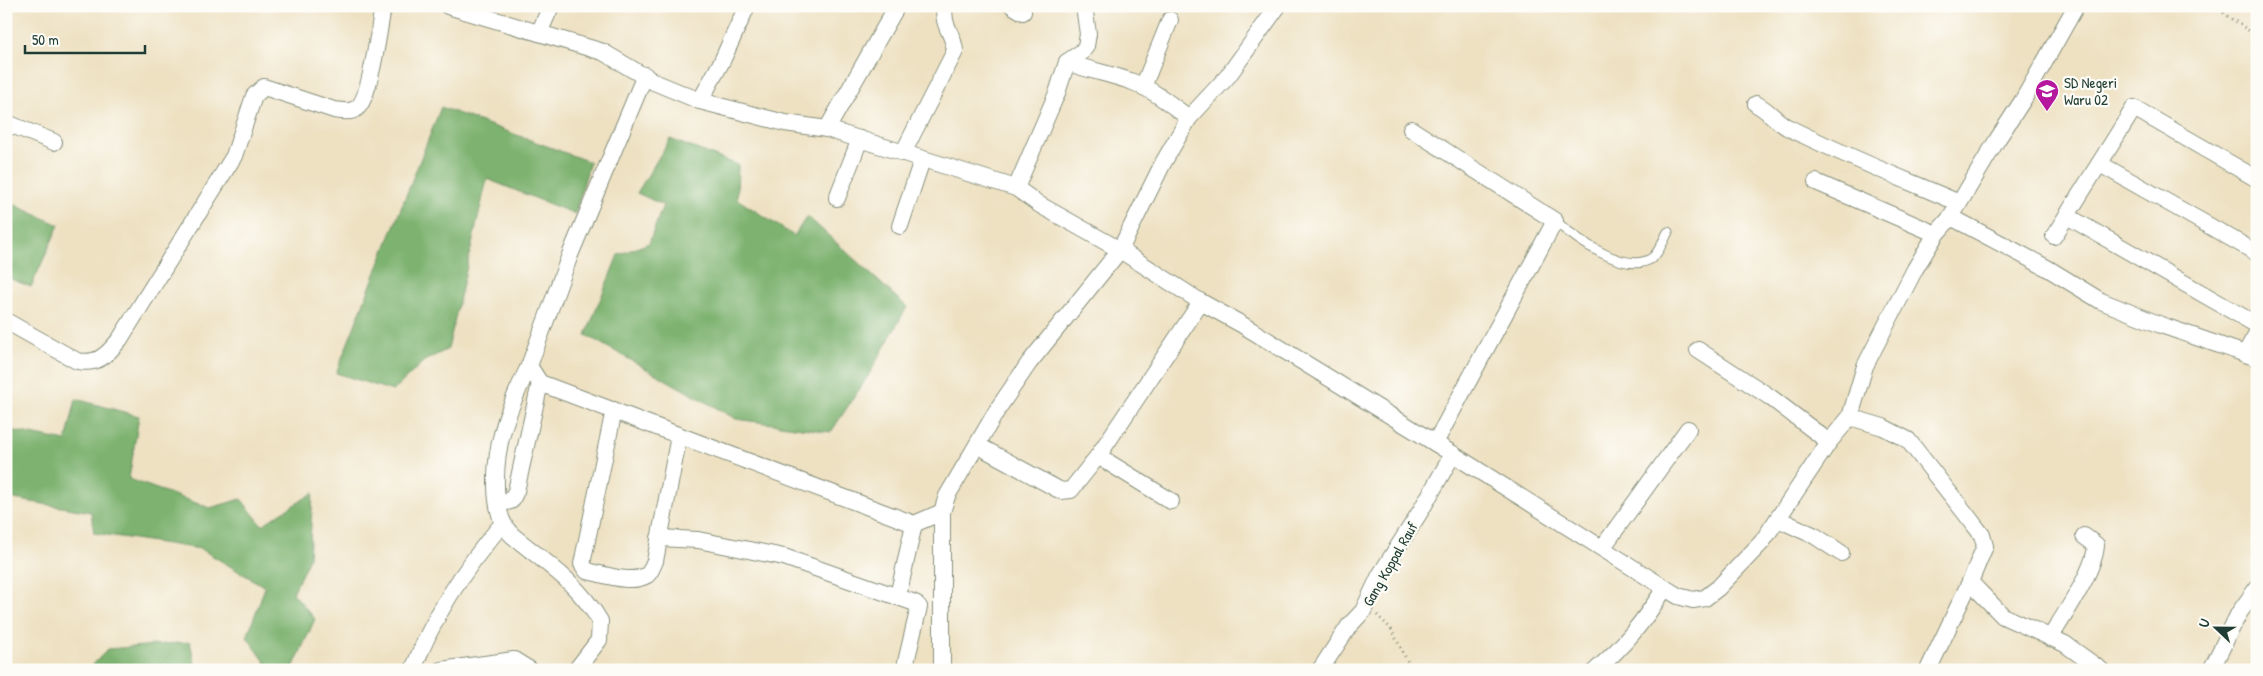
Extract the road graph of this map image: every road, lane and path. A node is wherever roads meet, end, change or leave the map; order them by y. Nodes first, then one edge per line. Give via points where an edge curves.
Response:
1 (383, 6) edge
2 (448, 6) edge
3 (551, 6) edge
4 (747, 6) edge
5 (896, 6) edge
6 (945, 6) edge
7 (1084, 6) edge
8 (1278, 6) edge
9 (2076, 6) edge
10 (2216, 6) edge
11 (1170, 20) dead end
12 (539, 33) junction
13 (2257, 36) edge
14 (1067, 62) junction
15 (645, 75) junction
16 (1143, 87) junction
17 (700, 101) junction
18 (1756, 104) dead end
19 (1189, 118) junction
20 (6, 129) edge
21 (827, 129) junction
22 (1411, 129) dead end
23 (860, 139) junction
24 (54, 142) dead end
25 (903, 153) junction
26 (922, 160) junction
27 (2100, 164) junction
28 (2257, 178) edge
29 (1816, 182) dead end
30 (1016, 188) junction
31 (837, 198) dead end
32 (1955, 210) junction
33 (2067, 216) junction
34 (1555, 221) junction
35 (900, 226) dead end
36 (1668, 232) dead end
37 (1936, 234) junction
38 (2054, 236) dead end
39 (1120, 250) junction
40 (2257, 253) edge
41 (1201, 302) junction
42 (6, 321) edge
43 (2257, 325) edge
44 (2257, 333) edge
45 (1698, 350) dead end
46 (2251, 356) edge
47 (529, 366) junction
48 (540, 383) junction
49 (614, 410) junction
50 (1850, 417) junction
51 (1688, 429) dead end
52 (678, 436) junction
53 (1829, 442) junction
54 (1435, 443) junction
55 (977, 445) junction
56 (1453, 454) junction
57 (1098, 456) junction
58 (1172, 501) dead end
59 (498, 504) junction
60 (942, 512) junction
61 (1778, 519) junction
62 (502, 523) junction
63 (914, 524) junction
64 (2084, 536) dead end
65 (659, 538) junction
66 (1603, 548) junction
67 (1841, 553) dead end
68 (1970, 582) junction
69 (1665, 588) junction
70 (2257, 588) edge
71 (898, 596) junction
72 (1363, 611) junction
73 (2050, 638) junction
74 (906, 662) dead end
75 (413, 670) edge
76 (441, 670) edge
77 (530, 670) edge
78 (576, 670) edge
79 (942, 670) edge
80 (1320, 670) edge
81 (1412, 670) edge
82 (1596, 670) edge
83 (1928, 670) edge
84 (2101, 670) edge
85 (2211, 670) edge

1 - 42 street via 372,66 362,103 356,109 343,111 264,87 258,90 234,156 111,350 97,361 78,361
2 - 12 street
3 - 12 street
4 - 17 street
5 - 21 street
6 - 25 street via 944,22 955,42 955,51
7 - 14 street via 1088,34 1086,46
8 - 19 street via 1228,76
9 - 32 street via 2048,60
10 - 13 path
11 - 16 street
12 - 15 street via 603,52
14 - 16 street
14 - 30 street
15 - 17 street via 672,91
15 - 47 street via 570,255
16 - 19 street
17 - 21 street via 785,123
18 - 32 street via 1769,110 1784,125
19 - 39 street
20 - 24 street via 12,125
21 - 23 street
22 - 34 street
23 - 25 street
23 - 31 street
25 - 26 street
26 - 30 street
26 - 35 street
27 - 28 street via 2134,108
27 - 33 street
27 - 40 street
29 - 37 street
30 - 39 street
32 - 37 street
32 - 46 street via 2100,301
33 - 38 street
33 - 43 street
34 - 36 lane via 1576,239 1623,262 1638,264 1653,257
34 - 54 street
37 - 50 street via 1874,344
39 - 41 street
39 - 55 street via 1029,363
41 - 54 street
41 - 57 street
44 - 46 street
45 - 53 street via 1770,397
47 - 48 street
47 - 59 street via 502,432 496,487
48 - 49 street
48 - 59 street via 516,491 511,501
49 - 52 street
49 - 65 street via 582,567 587,572 630,579 647,575
50 - 53 street
50 - 68 street via 1883,427 1908,440 1969,518 1982,536 1984,546
51 - 66 street
52 - 63 street
52 - 65 street
53 - 61 street
54 - 56 street
55 - 57 street via 1036,479 1066,492 1077,485
55 - 60 street via 947,496
56 - 66 street
56 - 72 street, Gang Koppal Rauf via 1380,575
57 - 58 street
59 - 62 street
60 - 63 street
60 - 79 street
61 - 67 street via 1815,536
61 - 69 street via 1762,542 1705,598 1693,600
62 - 75 street via 474,557 430,631
62 - 78 street via 512,535 572,583 600,621 599,640
63 - 71 street
64 - 73 street via 2096,546 2094,558
65 - 71 street via 698,540 784,557
66 - 69 street
68 - 73 street via 2003,616
68 - 83 street
69 - 82 street via 1622,647
70 - 85 street via 2239,613
71 - 74 street via 919,607
72 - 80 street, Gang Koppal Rauf
72 - 81 path via 1374,612 1391,630
73 - 84 street via 2077,651
76 - 77 street via 514,660

